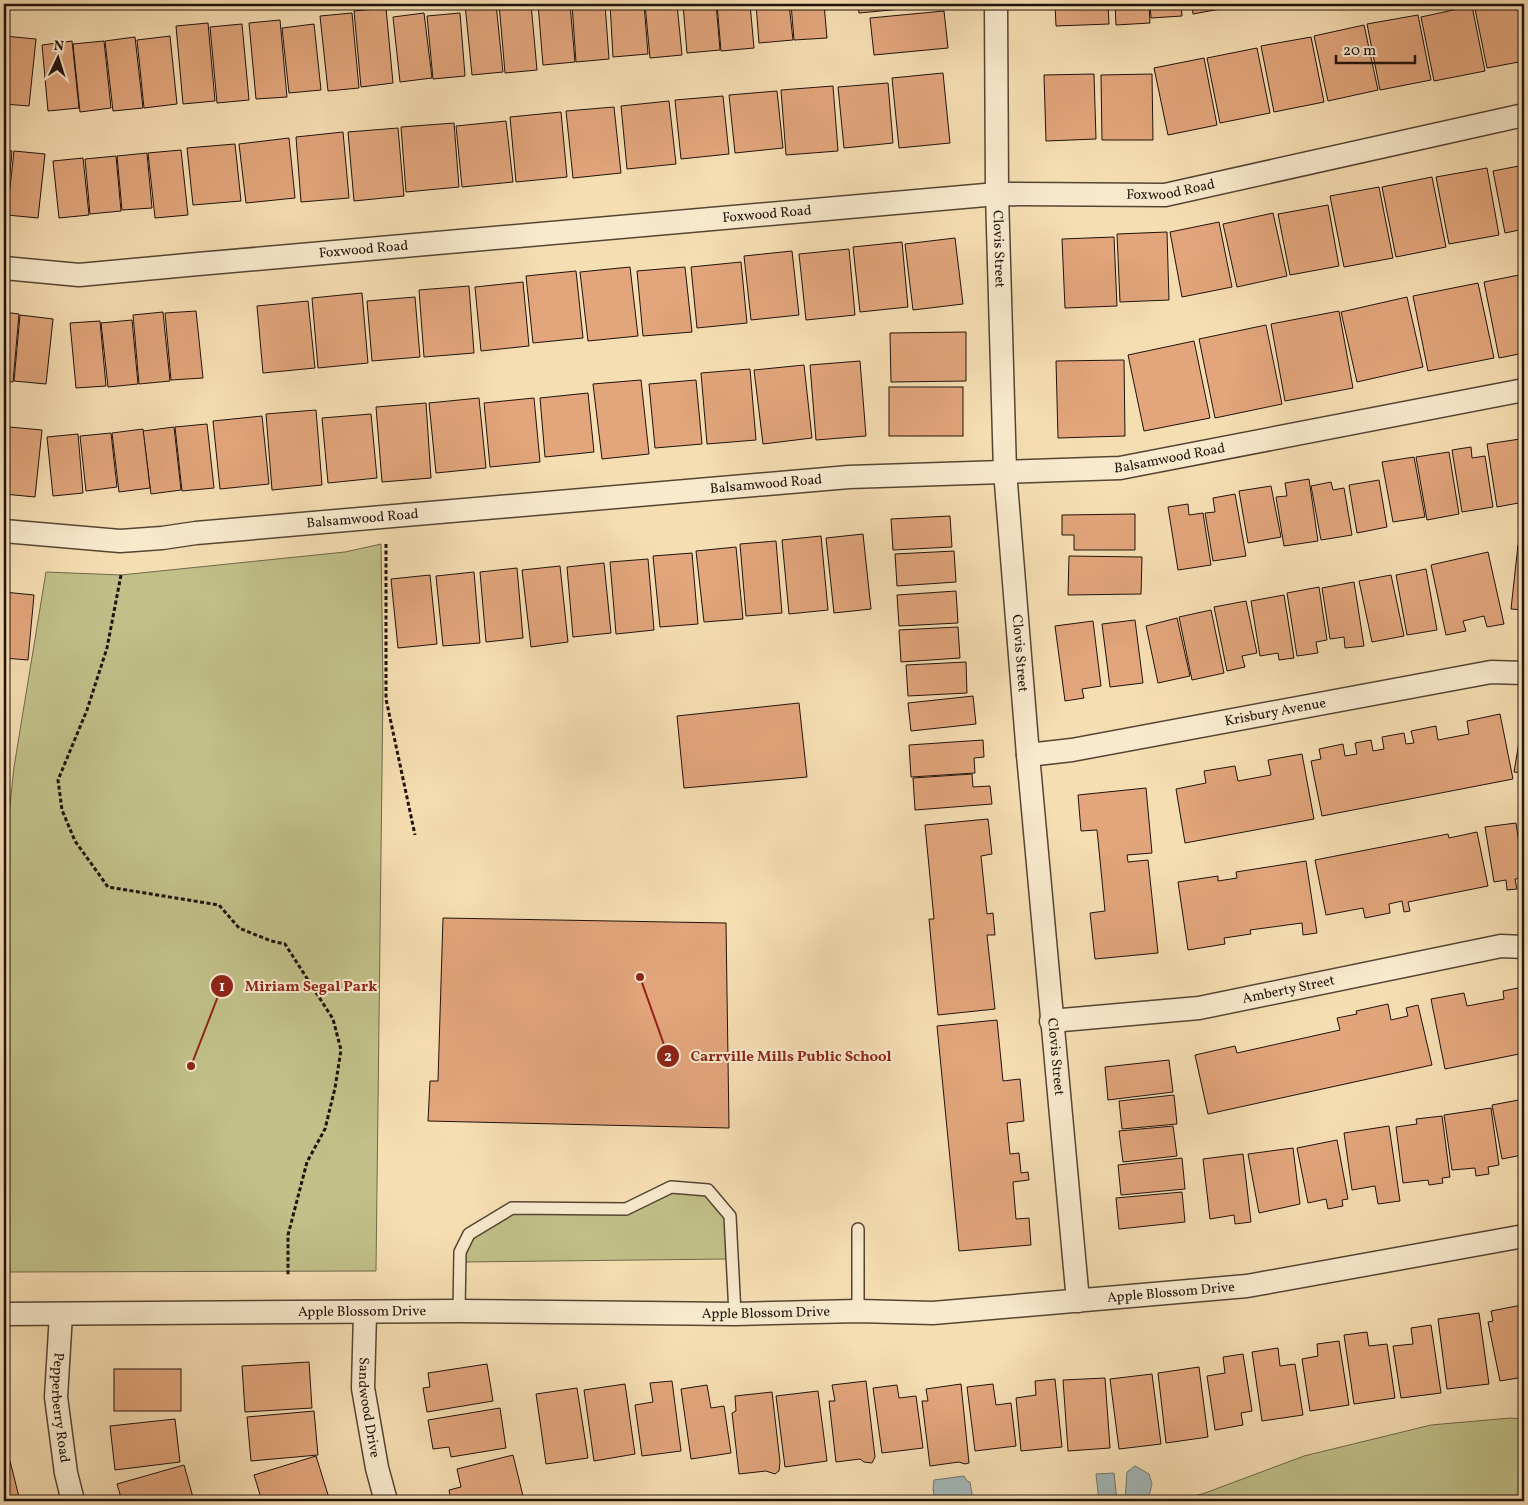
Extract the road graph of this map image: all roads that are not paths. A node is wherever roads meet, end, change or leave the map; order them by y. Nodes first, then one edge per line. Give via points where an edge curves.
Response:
1 (996, 4) edge
2 (1524, 115) edge
3 (998, 194) junction
4 (4, 268) edge
5 (1524, 390) edge
6 (1005, 471) junction
7 (4, 531) edge
8 (1524, 673) edge
9 (1028, 755) junction
10 (1524, 947) edge
11 (1051, 1021) junction
12 (858, 1229) dead end
13 (1524, 1236) edge
14 (1078, 1301) junction
15 (458, 1311) junction
16 (858, 1311) junction
17 (365, 1313) junction
18 (4, 1314) edge
19 (61, 1314) junction
20 (735, 1314) junction
21 (73, 1501) edge
22 (386, 1501) edge

1 - 3 street, Clovis Street
2 - 3 street, Foxwood Road via 1165,195
3 - 4 street, Foxwood Road via 88,275
3 - 6 street, Clovis Street
5 - 6 street, Balsamwood Road via 1132,467
6 - 7 street, Balsamwood Road via 849,477 120,542
6 - 9 street, Clovis Street
8 - 9 street, Krisbury Avenue via 1491,672 1072,750
9 - 11 street, Clovis Street
10 - 11 street, Amberty Street via 1501,946 1199,1008
11 - 14 street, Clovis Street
12 - 16 lane
13 - 14 street, Apple Blossom Drive via 1247,1286
14 - 16 street, Apple Blossom Drive via 933,1313
15 - 17 street, Apple Blossom Drive
15 - 20 street, Apple Blossom Drive
15 - 20 lane via 460,1252 469,1234 485,1223 512,1208 626,1209 671,1187 708,1190 730,1216
16 - 20 street, Apple Blossom Drive
17 - 19 street, Apple Blossom Drive
17 - 22 street, Sandwood Drive via 363,1388
18 - 19 street, Apple Blossom Drive
19 - 21 street, Pepperberry Road via 56,1397

